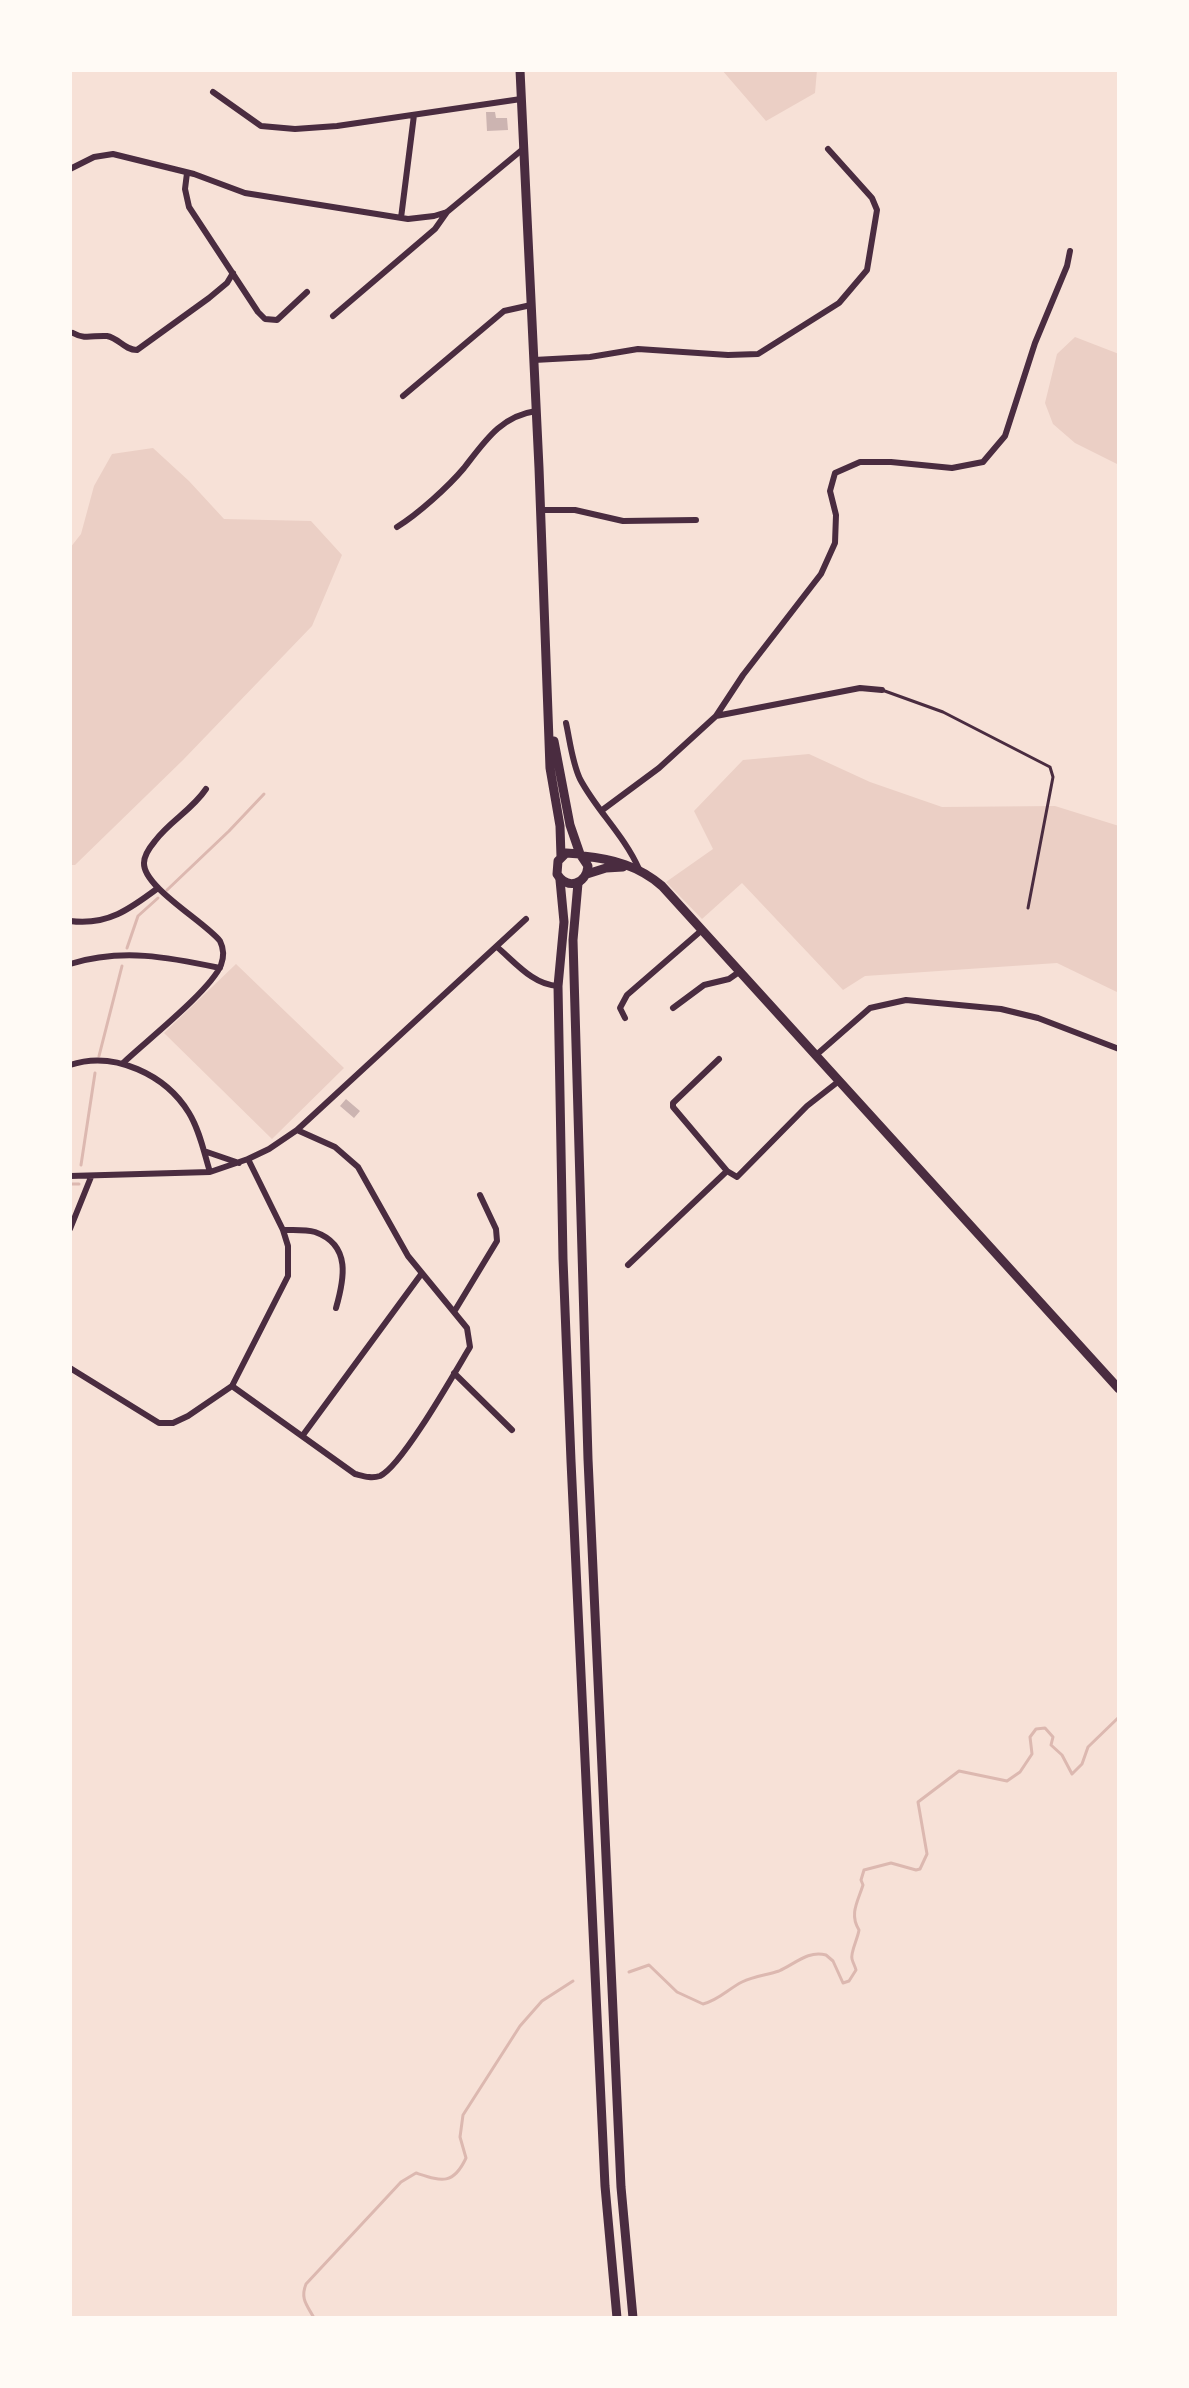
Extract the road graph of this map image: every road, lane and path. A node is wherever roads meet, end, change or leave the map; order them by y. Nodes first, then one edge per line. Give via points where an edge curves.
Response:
1 (520, 70) edge
2 (213, 92) dead end
3 (521, 99) junction
4 (414, 115) junction
5 (524, 149) junction
6 (828, 149) dead end
7 (70, 169) edge
8 (187, 173) junction
9 (447, 212) junction
10 (401, 218) junction
11 (1070, 251) dead end
12 (233, 273) junction
13 (307, 292) dead end
14 (531, 305) junction
15 (333, 316) dead end
16 (73, 333) dead end
17 (534, 360) junction
18 (403, 396) dead end
19 (536, 411) junction
20 (541, 510) junction
21 (696, 520) dead end
22 (397, 527) dead end
23 (882, 690) joint
24 (716, 716) junction
25 (549, 722) junction
26 (566, 723) dead end
27 (206, 789) dead end
28 (601, 811) junction
29 (581, 855) junction
30 (561, 857) junction
31 (639, 869) junction
32 (587, 874) junction
33 (560, 880) junction
34 (578, 883) junction
35 (158, 888) junction
36 (1028, 908) dead end
37 (526, 919) dead end
38 (70, 921) edge
39 (702, 930) junction
40 (573, 945) junction
41 (497, 947) junction
42 (70, 964) edge
43 (220, 968) junction
44 (739, 972) junction
45 (558, 986) junction
46 (673, 1008) dead end
47 (625, 1018) dead end
48 (1119, 1049) edge
49 (815, 1056) junction
50 (719, 1059) dead end
51 (123, 1063) junction
52 (70, 1065) edge
53 (839, 1081) junction
54 (297, 1130) junction
55 (204, 1151) junction
56 (248, 1159) junction
57 (239, 1163) junction
58 (727, 1171) junction
59 (210, 1172) junction
60 (70, 1176) edge
61 (91, 1177) junction
62 (480, 1195) dead end
63 (70, 1229) edge
64 (283, 1230) junction
65 (628, 1265) dead end
66 (422, 1273) junction
67 (336, 1308) dead end
68 (454, 1312) junction
69 (70, 1368) edge
70 (454, 1373) junction
71 (232, 1386) junction
72 (1119, 1389) edge
73 (512, 1430) dead end
74 (303, 1435) junction
75 (617, 2318) edge
76 (633, 2318) edge

1 - 3 main road
2 - 4 street via 261,126 295,129
3 - 4 street
3 - 5 main road
4 - 10 street
5 - 9 street
5 - 14 main road
6 - 17 street via 877,210 867,270 839,303 758,354 638,349
7 - 8 street via 113,154
8 - 10 street via 245,193
8 - 12 street via 189,207
9 - 10 street
9 - 15 street via 435,229
11 - 24 street via 1005,436 983,462 952,468 860,462 835,473 830,491 835,543 821,574
12 - 13 street via 258,312 271,320
12 - 16 street via 209,298 137,350 114,338
14 - 17 main road
14 - 18 street via 504,311
17 - 19 main road
19 - 20 main road
19 - 22 street via 504,423
20 - 21 street via 575,510 623,521
20 - 25 main road
23 - 24 street via 860,688
23 - 36 lane via 943,712 1050,767 1053,777
24 - 28 street
25 - 29 main road
25 - 30 main road
26 - 28 street via 580,778
27 - 35 street via 147,853 143,866
28 - 31 street
29 - 30 main road via 569,852
29 - 31 main road
29 - 32 main road
30 - 33 main road via 556,869
31 - 32 main road via 614,867
31 - 39 main road
32 - 34 main road
33 - 34 main road
33 - 45 main road via 564,922
34 - 40 main road
35 - 38 street via 116,917
35 - 43 street via 216,936 223,946
37 - 41 street
39 - 44 main road
39 - 47 street via 627,995 620,1008
40 - 45 main road via 568,980
40 - 76 main road via 588,1475 621,2187
41 - 45 street via 536,980
41 - 54 street
42 - 43 street via 136,953
43 - 51 street
44 - 46 street via 704,985
44 - 49 main road
45 - 75 main road via 572,1477 605,2186
48 - 49 street via 1001,1009 906,1000 870,1008
49 - 53 main road
50 - 58 street via 673,1107
51 - 52 street
51 - 55 street via 143,1071 176,1097 192,1119
53 - 58 street via 737,1177
53 - 72 main road
54 - 56 street
54 - 66 street via 335,1147 358,1167
55 - 57 street
55 - 59 street
56 - 57 street
56 - 64 street
57 - 59 street
58 - 65 street
59 - 61 street
60 - 61 street
61 - 63 street
62 - 68 street via 497,1241
64 - 67 street via 314,1232 340,1254 345,1273
64 - 71 street via 288,1276
66 - 68 street
66 - 74 street
68 - 70 street via 467,1328 470,1347
69 - 71 street via 159,1423 188,1416
70 - 73 street
70 - 74 street via 410,1443 383,1474 355,1474
71 - 74 street

